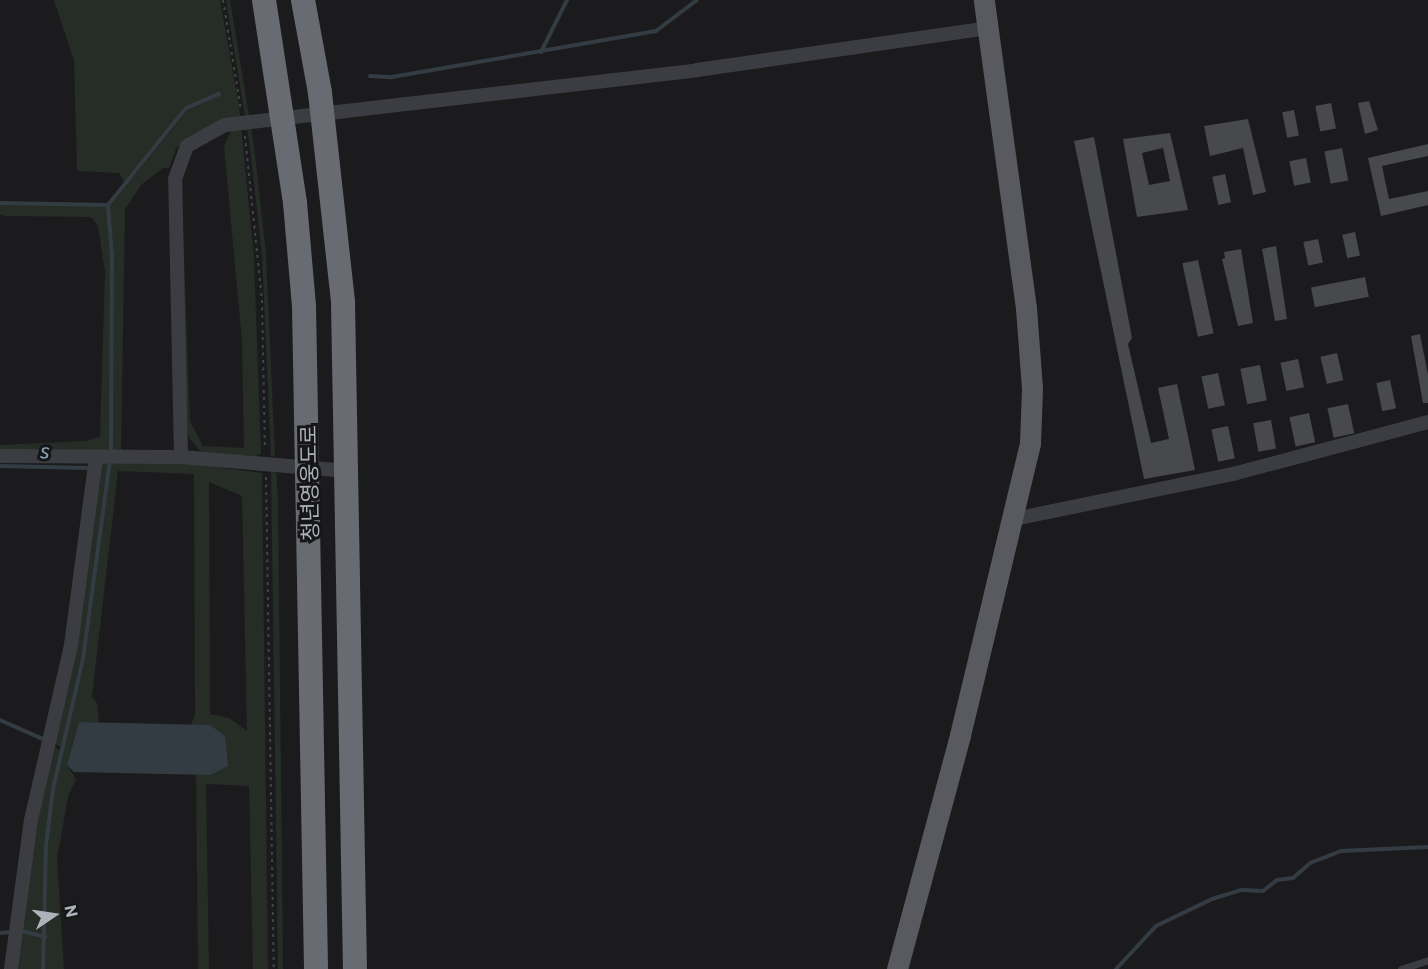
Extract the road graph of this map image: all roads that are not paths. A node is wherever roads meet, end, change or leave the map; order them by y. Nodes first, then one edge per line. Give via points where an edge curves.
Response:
1 (264, 0) edge
2 (303, 0) edge
3 (984, 0) edge
4 (988, 28) junction
5 (1428, 422) edge
6 (0, 456) edge
7 (103, 457) junction
8 (181, 458) junction
9 (309, 467) junction
10 (347, 471) junction
11 (1014, 519) junction
12 (1428, 960) edge
13 (11, 969) edge
14 (316, 969) edge
15 (355, 969) edge
16 (897, 969) edge
17 (1401, 969) edge

1 - 9 highway, 청년영웅도로 via 286,131 304,306
2 - 10 highway, 청년영웅도로 via 320,93 343,303
3 - 4 main road
4 - 8 street via 697,70 225,125 188,146 175,179
4 - 11 main road via 1016,222 1032,388 1030,443
5 - 11 street via 1212,479
6 - 7 street
7 - 8 street
7 - 13 street via 71,645 31,820
8 - 9 street
9 - 10 street
9 - 14 highway, 청년영웅도로
10 - 15 highway, 청년영웅도로
11 - 16 main road
12 - 17 lane

